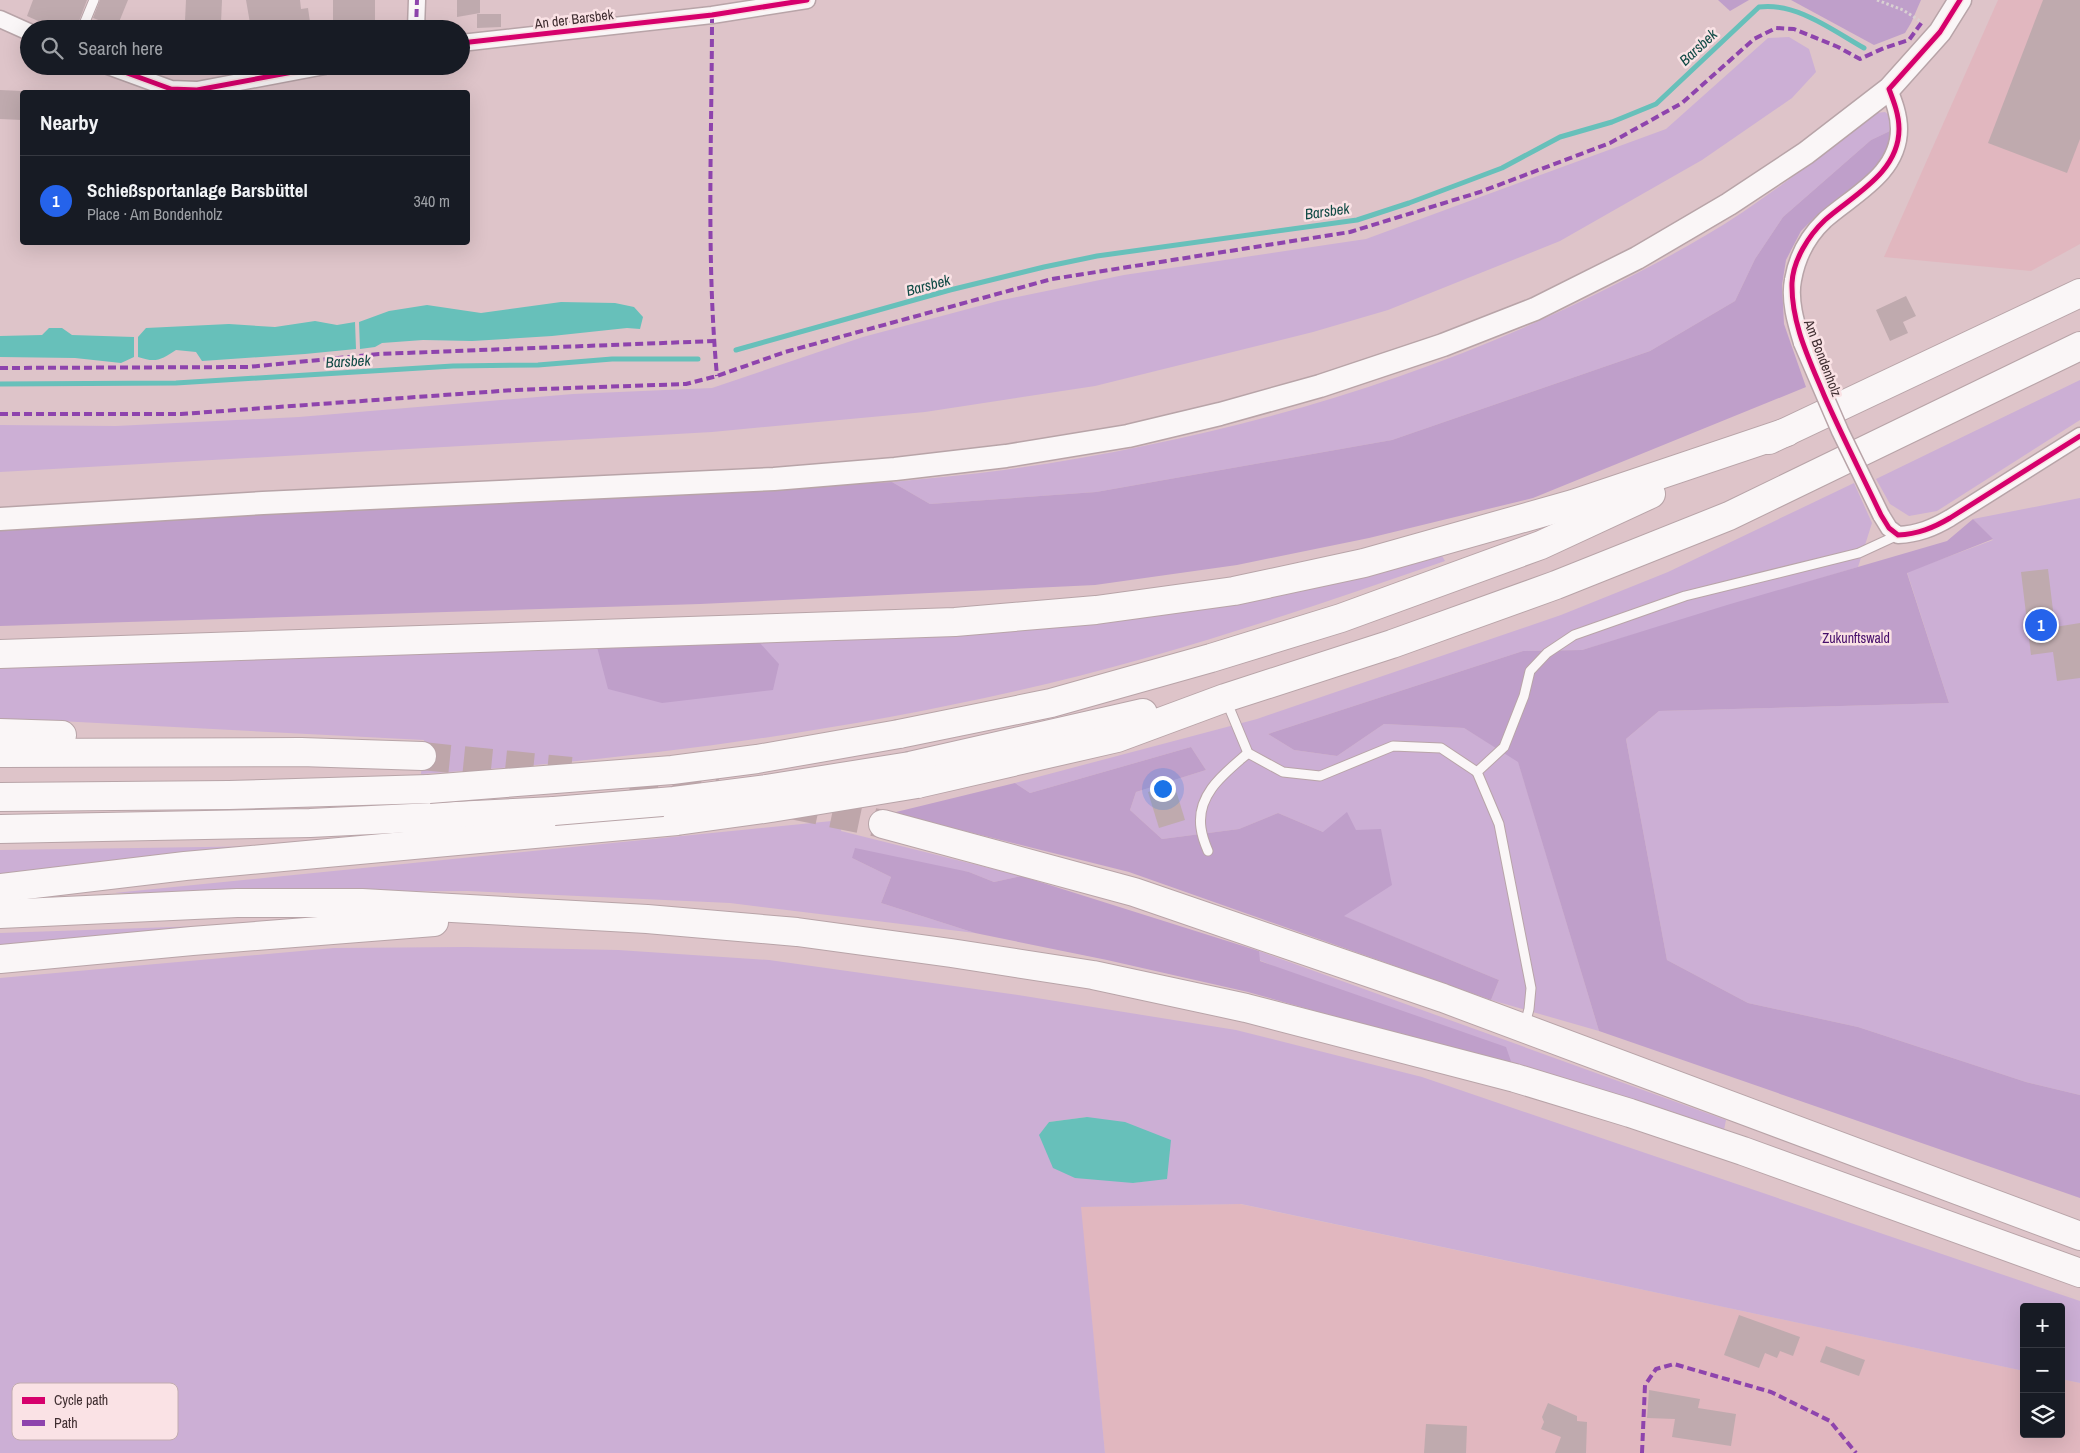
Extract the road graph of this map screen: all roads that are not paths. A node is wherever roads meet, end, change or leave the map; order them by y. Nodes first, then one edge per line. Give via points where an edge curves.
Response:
1 (94, 0) edge
2 (418, 0) edge
3 (807, 0) edge
4 (1960, 0) edge
5 (739, 5) edge
6 (0, 20) edge
7 (86, 20) edge
8 (417, 20) edge
9 (20, 28) edge
10 (470, 42) edge
11 (133, 75) edge
12 (277, 75) edge
13 (1889, 89) junction
14 (197, 90) edge
15 (197, 90) edge
16 (2080, 293) edge
17 (2080, 346) edge
18 (1787, 432) junction
19 (2080, 436) edge
20 (0, 519) edge
21 (1898, 535) junction
22 (0, 654) edge
23 (1225, 698) junction
24 (0, 733) edge
25 (301, 752) junction
26 (0, 753) edge
27 (1248, 753) junction
28 (422, 756) tunnel mouth
29 (1477, 772) junction
30 (913, 775) junction
31 (0, 797) edge
32 (883, 824) tunnel mouth
33 (0, 829) edge
34 (1208, 851) dead end
35 (0, 888) edge
36 (540, 913) junction
37 (0, 914) edge
38 (0, 959) edge
39 (1524, 1028) junction
40 (2080, 1236) edge
41 (2080, 1273) edge

1 - 7 lane
2 - 8 street
3 - 5 street, An der Barsbek
4 - 13 main road via 1940,32
5 - 10 street, An der Barsbek
6 - 9 street
11 - 14 street via 171,89
12 - 15 street
13 - 20 main road via 1806,153 1730,204 1637,258 1535,309 1443,345 1320,386 1128,436 1006,456 774,479
13 - 21 street, Am Bondenholz, bridge via 1897,110 1899,130 1895,150 1880,174 1825,220 1809,239 1797,261 1792,282 1802,343 1881,515
16 - 18 highway
17 - 23 highway via 1729,516 1556,585 1402,641
18 - 22 highway via 1548,512 1364,563 1234,591 1096,610 955,622
18 - 31 highway, bridge via 1541,545 1340,618 1051,703 899,734 672,770 428,789
19 - 21 street via 1931,529
21 - 29 lane via 1858,553 1685,596 1574,635 1547,653 1530,671 1504,747
23 - 27 lane
23 - 30 highway via 1117,738
24 - 25 highway
25 - 26 highway
25 - 28 highway
27 - 29 lane via 1283,772 1320,776 1393,746 1441,748
27 - 34 lane via 1216,782 1202,803 1201,828
29 - 39 lane via 1499,824 1531,988
30 - 33 highway, bridge via 554,811 310,823
30 - 35 highway, bridge via 771,808 677,821 194,865
32 - 39 highway via 1134,892
36 - 37 highway via 362,903 237,903
36 - 38 highway
36 - 41 highway via 760,929 932,950 1093,975 1246,1008 1515,1078 1630,1112
39 - 40 highway

